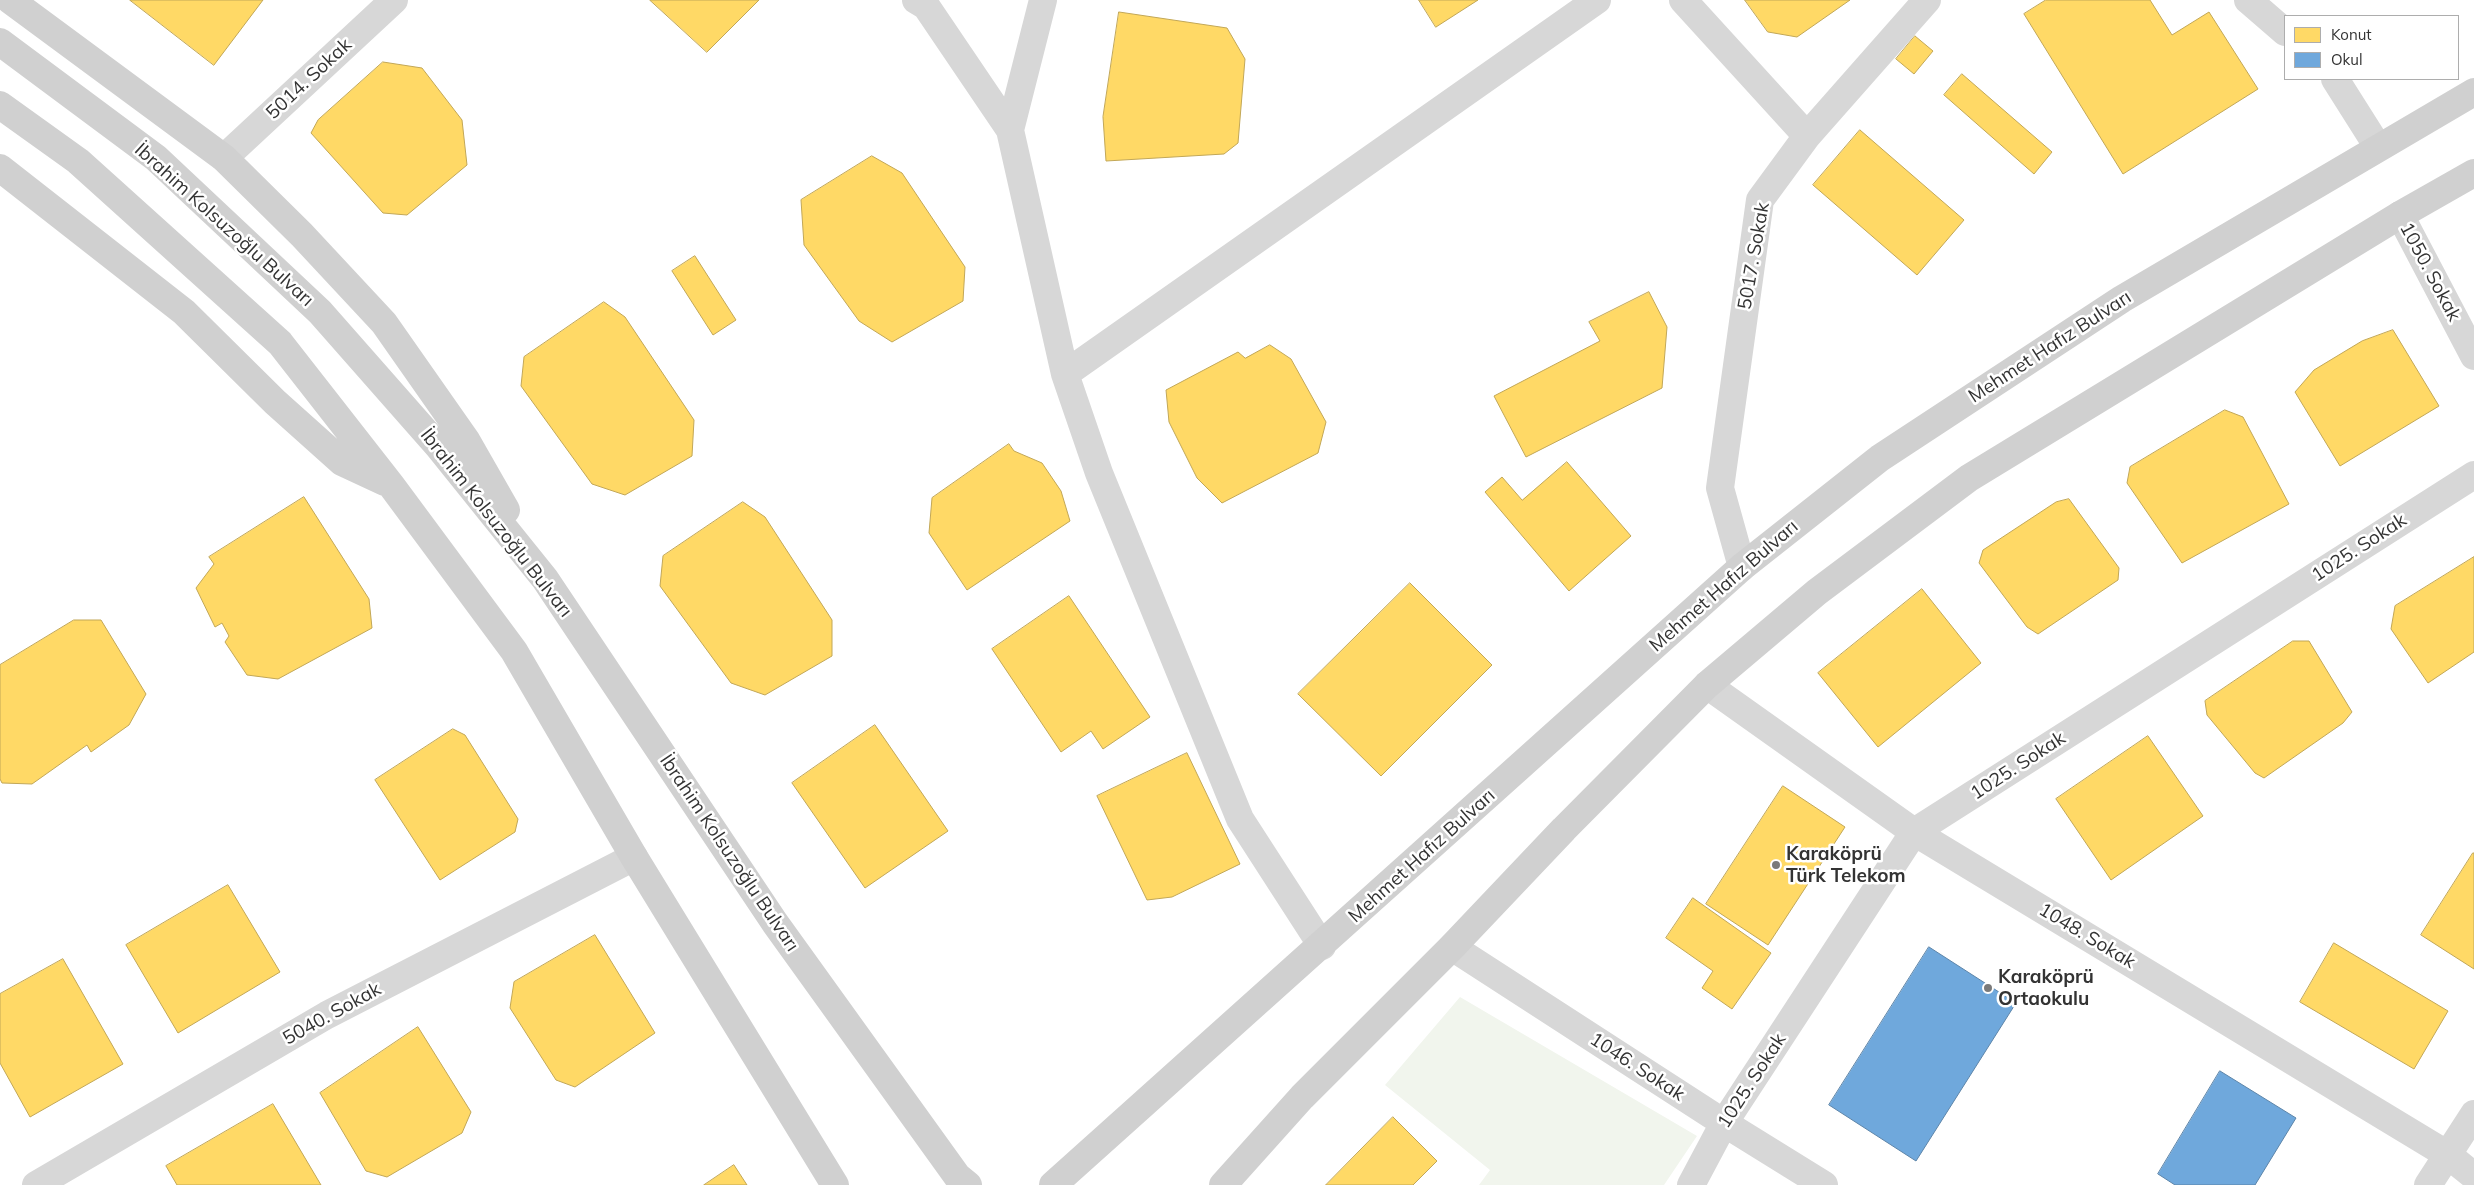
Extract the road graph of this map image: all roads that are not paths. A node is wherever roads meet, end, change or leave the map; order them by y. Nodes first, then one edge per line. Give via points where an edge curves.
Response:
1 (10, 0) edge
2 (394, 0) edge
3 (1043, 0) edge
4 (1597, 0) edge
5 (1683, 0) edge
6 (1927, 0) edge
7 (2248, 0) edge
8 (925, 2) edge
9 (2284, 31) edge
10 (0, 42) edge
11 (2336, 80) edge
12 (2474, 92) edge
13 (0, 105) edge
14 (1010, 130) junction
15 (1806, 136) junction
16 (2378, 147) junction
17 (224, 158) junction
18 (0, 168) edge
19 (2474, 173) edge
20 (2400, 215) junction
21 (2474, 356) edge
22 (1065, 374) junction
23 (2474, 475) edge
24 (391, 485) junction
25 (1742, 567) junction
26 (545, 579) junction
27 (1708, 685) junction
28 (1914, 832) junction
29 (634, 857) junction
30 (1322, 946) junction
31 (1452, 948) junction
32 (2474, 1114) edge
33 (1724, 1124) junction
34 (2448, 1155) junction
35 (2474, 1176) edge
36 (36, 1185) edge
37 (835, 1185) edge
38 (968, 1185) edge
39 (1053, 1185) edge
40 (1223, 1185) edge
41 (1691, 1185) edge
42 (1824, 1185) edge
43 (2428, 1185) edge

1 - 17 main road
2 - 17 street, 5014. Sokak
3 - 14 street
4 - 22 street
5 - 15 street
6 - 15 street, 5017. Sokak
7 - 9 street
8 - 14 street
10 - 26 main road, İbrahim Kolsuzoğlu Bulvarı via 156,158 320,312 438,446
11 - 16 street
12 - 16 main road, Mehmet Hafız Bulvarı
13 - 24 main road via 78,161 280,343
14 - 22 street
15 - 25 street, 5017. Sokak via 1760,200 1720,488
16 - 25 main road, Mehmet Hafız Bulvarı via 2122,300 1880,458
17 - 26 main road via 384,323 466,440
18 - 24 main road via 184,312 275,402 342,462
19 - 20 main road
20 - 21 street, 1050. Sokak
20 - 27 main road via 1969,478 1817,592
22 - 30 street via 1099,473 1240,819
23 - 28 street, 1025. Sokak
24 - 29 main road via 514,652
25 - 30 main road, Mehmet Hafız Bulvarı
26 - 38 main road, İbrahim Kolsuzoğlu Bulvarı via 775,923 957,1176
27 - 28 street, 1048. Sokak
27 - 31 main road via 1564,829
28 - 33 street, 1025. Sokak
28 - 34 street, 1048. Sokak
29 - 36 street, 5040. Sokak via 327,1014
29 - 37 main road
30 - 39 main road, Mehmet Hafız Bulvarı
31 - 33 street, 1046. Sokak
31 - 40 main road via 1302,1097
32 - 34 street
33 - 41 street, 1025. Sokak
33 - 42 street, 1046. Sokak
34 - 35 street, 1048. Sokak
34 - 43 street

